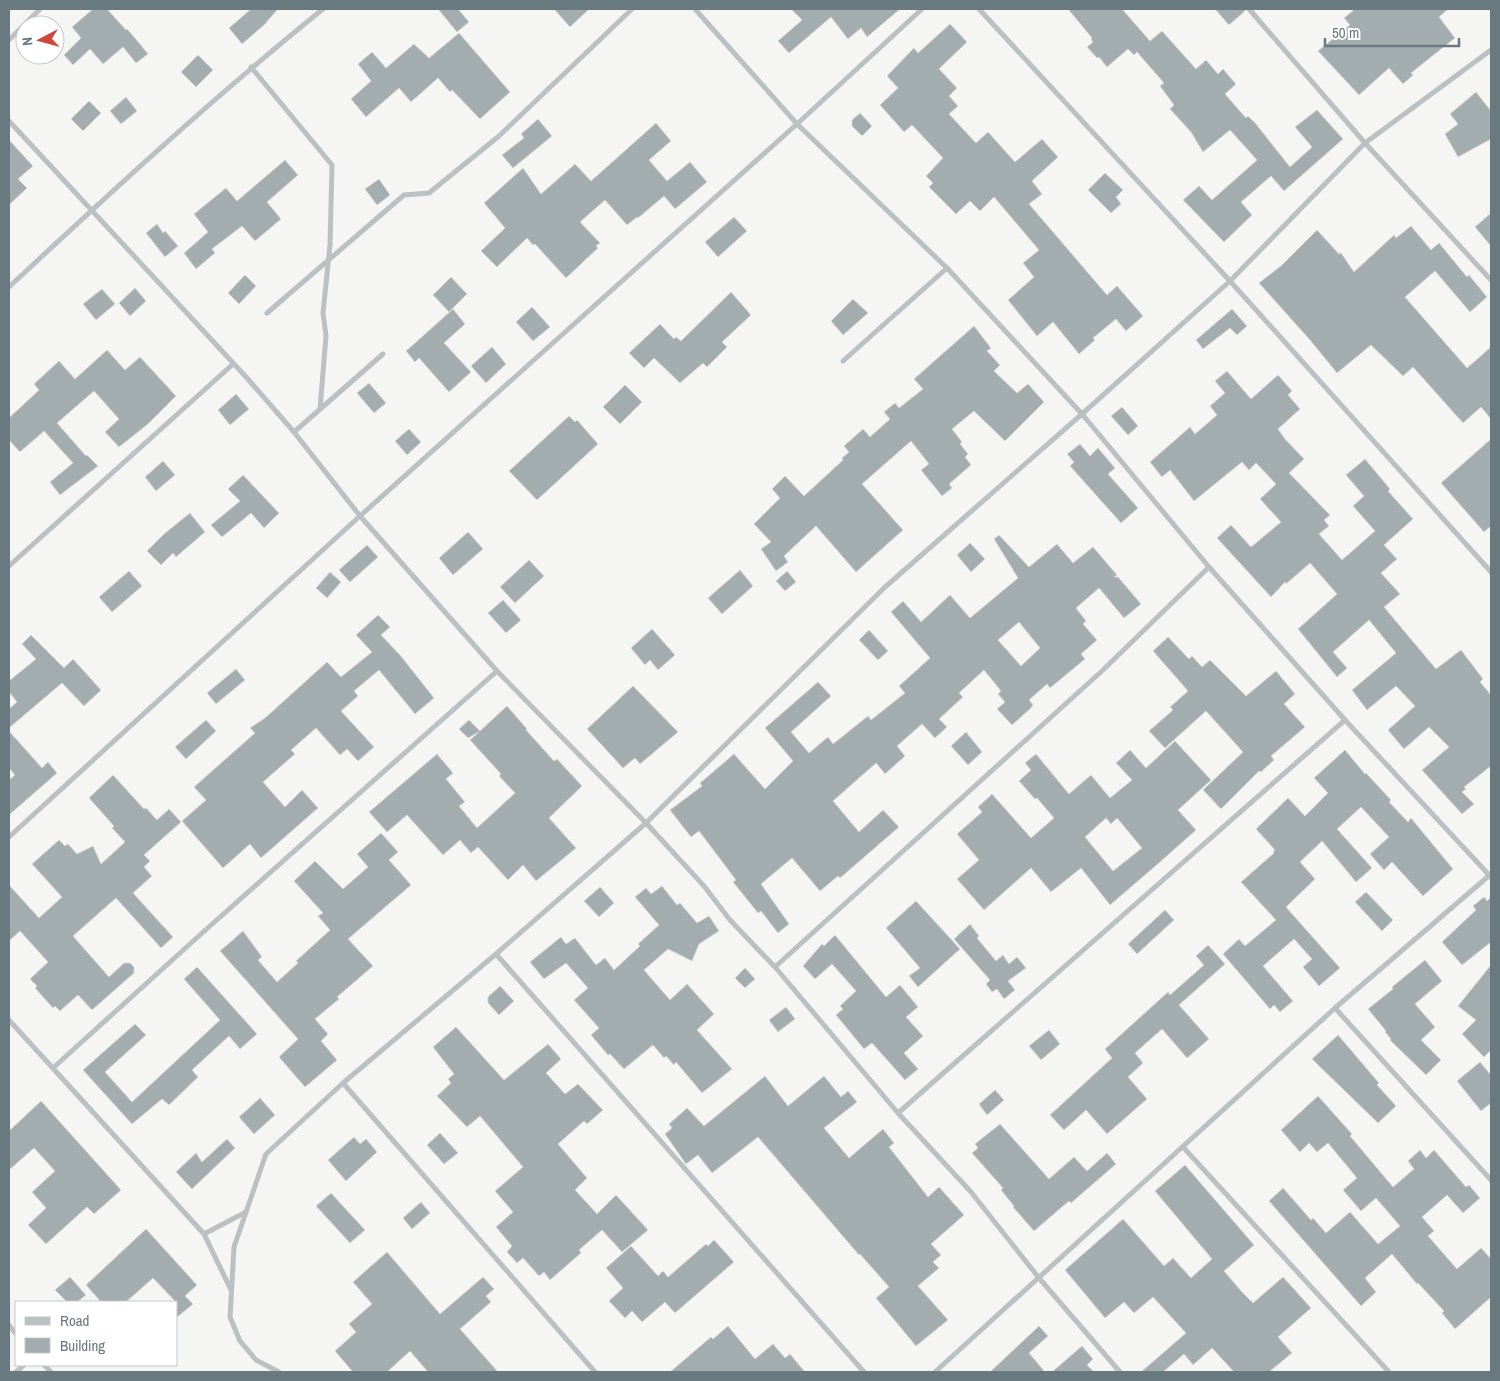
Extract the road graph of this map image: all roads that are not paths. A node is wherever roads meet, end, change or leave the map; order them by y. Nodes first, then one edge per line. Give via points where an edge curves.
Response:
1 (40, 9) edge
2 (323, 9) edge
3 (632, 9) edge
4 (695, 9) edge
5 (922, 9) edge
6 (979, 9) edge
7 (1249, 9) edge
8 (9, 40) edge
9 (1491, 50) edge
10 (251, 67) junction
11 (9, 121) edge
12 (797, 124) junction
13 (1365, 143) junction
14 (91, 211) junction
15 (328, 260) junction
16 (947, 268) junction
17 (1491, 280) edge
18 (1230, 281) junction
19 (9, 287) edge
20 (268, 313) dead end
21 (383, 354) dead end
22 (843, 361) dead end
23 (233, 364) junction
24 (320, 409) junction
25 (1082, 414) junction
26 (294, 432) junction
27 (360, 516) junction
28 (9, 566) edge
29 (1209, 567) junction
30 (1491, 572) edge
31 (497, 672) junction
32 (1345, 720) junction
33 (646, 823) junction
34 (9, 837) edge
35 (1491, 875) edge
36 (496, 954) junction
37 (775, 967) junction
38 (1336, 1008) junction
39 (9, 1020) edge
40 (53, 1068) junction
41 (343, 1083) junction
42 (898, 1113) junction
43 (1184, 1147) junction
44 (1491, 1180) edge
45 (246, 1212) junction
46 (204, 1234) junction
47 (1039, 1278) junction
48 (231, 1291) junction
49 (279, 1372) edge
50 (595, 1372) edge
51 (864, 1372) edge
52 (935, 1372) edge
53 (1120, 1372) edge
54 (1389, 1372) edge

1 - 8 street
2 - 10 street
3 - 15 street via 499,136 429,193 404,195
4 - 12 street
5 - 12 street
6 - 18 street
7 - 13 street
9 - 13 street
10 - 14 street
10 - 15 street via 332,164
11 - 14 street
12 - 16 street
12 - 27 street
13 - 17 street
13 - 18 street
14 - 19 street
14 - 23 street
15 - 20 street
15 - 24 street
16 - 22 street
16 - 25 street
18 - 25 street
18 - 30 street
21 - 24 street
23 - 26 street
23 - 28 street
24 - 26 street
25 - 29 street
25 - 33 street via 884,588
26 - 27 street
27 - 31 street
27 - 34 street
29 - 32 street
29 - 37 street via 1103,670
31 - 33 street
31 - 40 street
32 - 35 street
32 - 42 street
33 - 36 street
33 - 37 street
35 - 38 street
36 - 41 street
36 - 51 street
37 - 42 street
38 - 43 street
38 - 44 street
39 - 40 street
40 - 46 street
41 - 45 street via 266,1154
41 - 50 street
42 - 47 street via 971,1192
43 - 47 street
43 - 54 street
45 - 46 street
45 - 48 street via 234,1247
46 - 48 street
47 - 52 street
47 - 53 street
48 - 49 street via 230,1317 240,1340 256,1360

